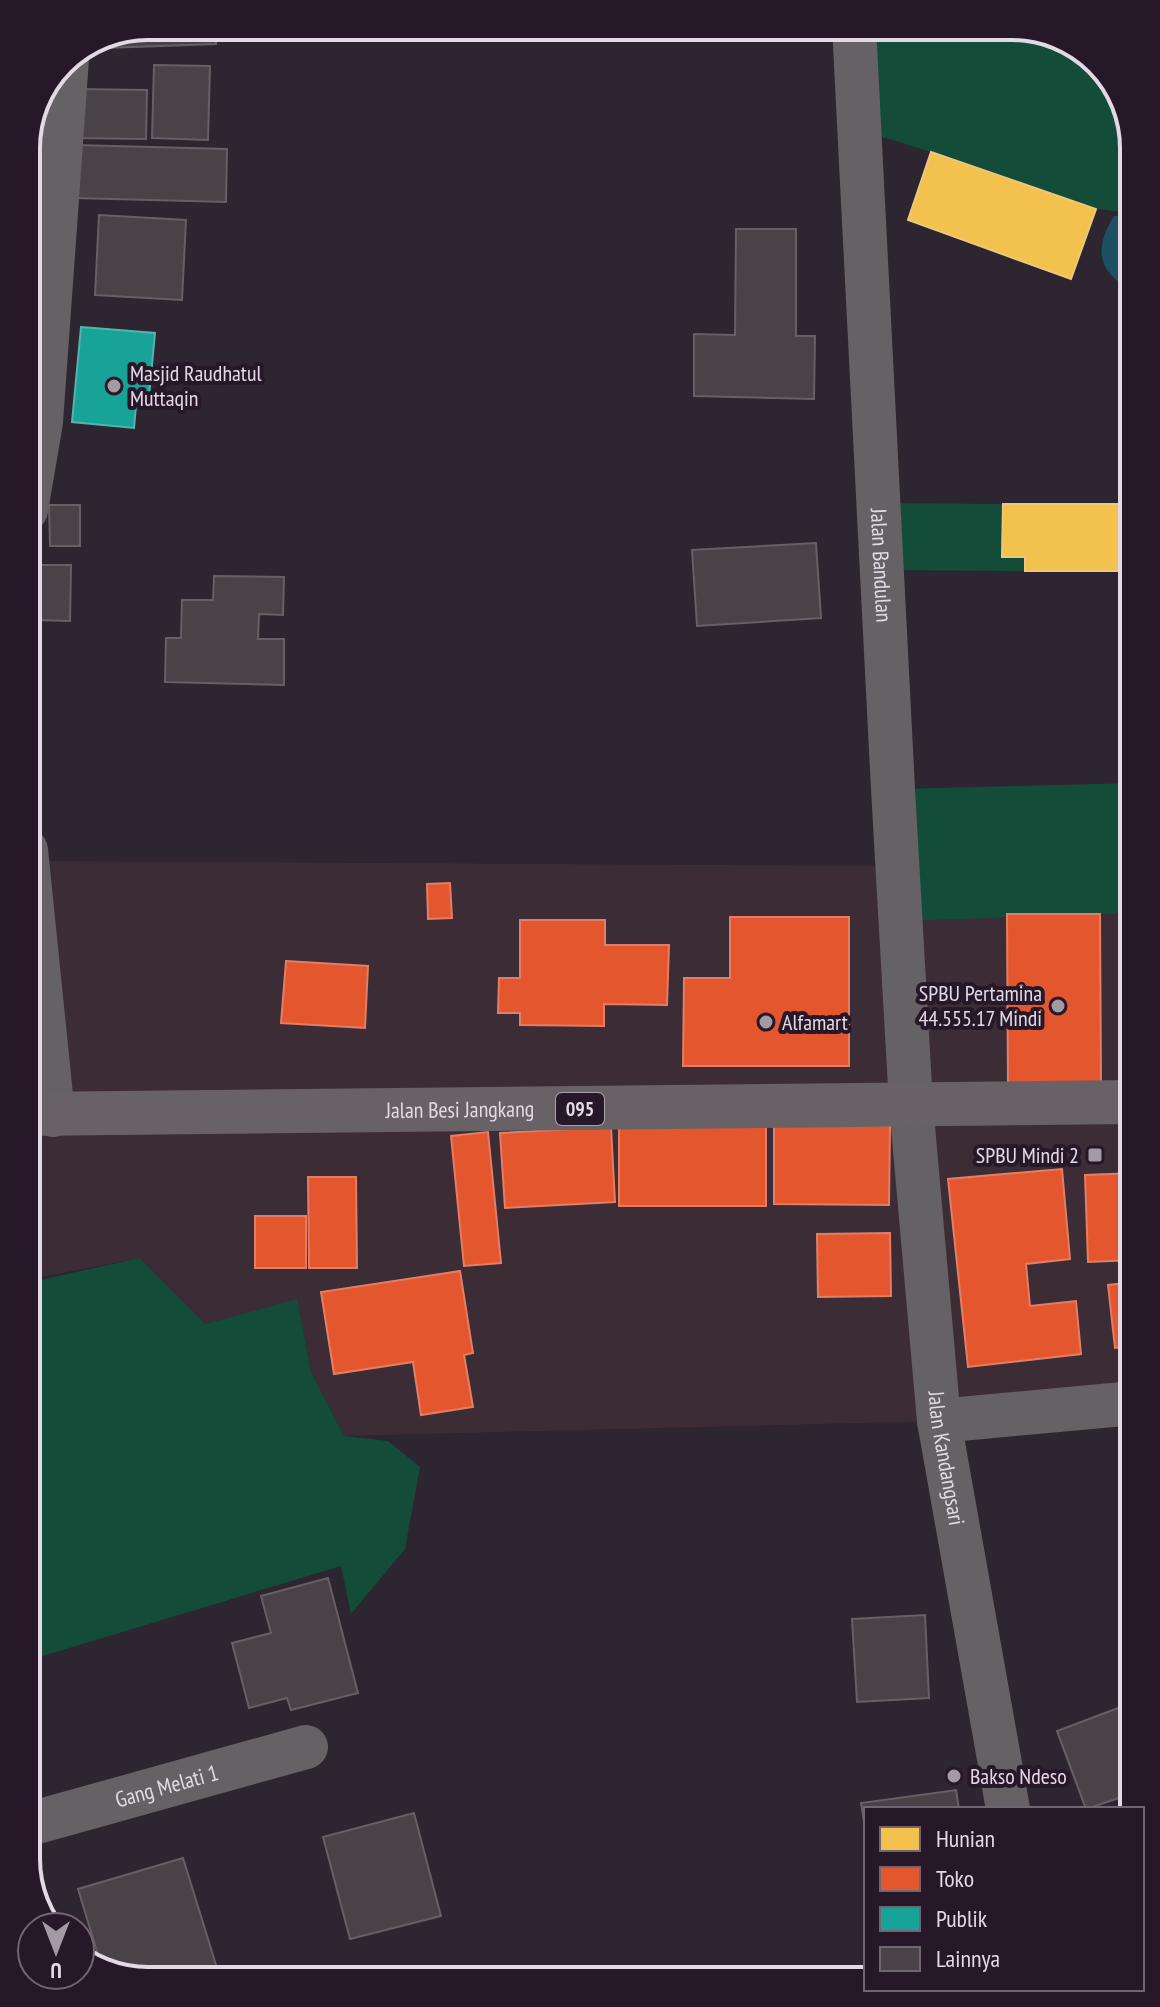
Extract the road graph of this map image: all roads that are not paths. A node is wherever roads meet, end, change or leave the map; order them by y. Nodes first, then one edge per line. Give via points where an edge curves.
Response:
1 (855, 40) edge
2 (66, 78) edge
3 (40, 428) edge
4 (1120, 1102) edge
5 (911, 1104) junction
6 (40, 1114) edge
7 (1120, 1404) edge
8 (939, 1421) junction
9 (306, 1747) dead end
10 (1008, 1807) edge
11 (40, 1821) edge

1 - 5 street, Jalan Bandulan
2 - 3 street
4 - 5 main road, Jalan Besi Jangkang / 095
5 - 6 main road, Jalan Besi Jangkang / 095
5 - 8 street, Jalan Kandangsari
7 - 8 street
8 - 10 street, Jalan Kandangsari
9 - 11 street, Gang Melati 1

